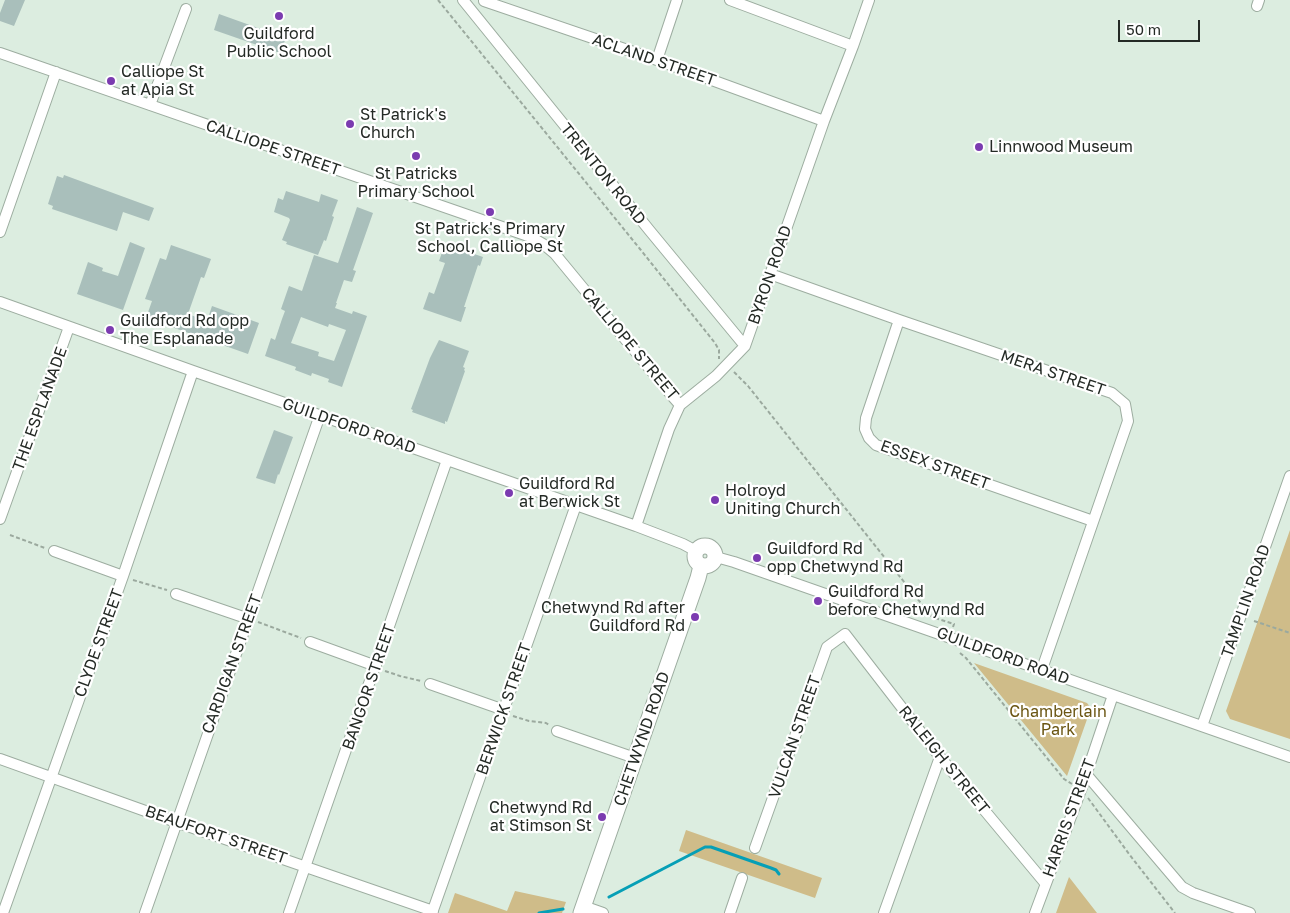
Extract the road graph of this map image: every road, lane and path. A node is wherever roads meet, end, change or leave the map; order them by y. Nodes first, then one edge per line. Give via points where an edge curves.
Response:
1 (438, 0) edge
2 (463, 0) edge
3 (485, 0) edge
4 (677, 0) edge
5 (730, 0) edge
6 (868, 0) edge
7 (186, 9) dead end
8 (470, 9) junction
9 (852, 46) junction
10 (0, 53) edge
11 (657, 60) junction
12 (56, 72) junction
13 (150, 105) junction
14 (824, 121) junction
15 (0, 232) edge
16 (770, 274) junction
17 (0, 302) edge
18 (899, 320) junction
19 (69, 327) junction
20 (745, 346) junction
21 (193, 371) junction
22 (720, 372) junction
23 (680, 405) junction
24 (320, 415) junction
25 (447, 460) junction
26 (1290, 476) edge
27 (576, 505) junction
28 (0, 519) edge
29 (1093, 521) junction
30 (636, 526) junction
31 (10, 535) dead end
32 (54, 551) joint
33 (716, 557) joint
34 (699, 558) junction
35 (123, 576) junction
36 (176, 594) joint
37 (249, 618) junction
38 (1254, 621) dead end
39 (1290, 633) edge
40 (844, 634) joint
41 (950, 637) junction
42 (310, 642) joint
43 (960, 652) dead end
44 (376, 666) junction
45 (1042, 670) junction
46 (430, 684) joint
47 (1113, 695) junction
48 (504, 710) junction
49 (513, 716) dead end
50 (1202, 726) junction
51 (557, 730) joint
52 (940, 757) junction
53 (1290, 757) edge
54 (635, 758) junction
55 (0, 759) edge
56 (1086, 774) junction
57 (51, 778) junction
58 (1081, 790) junction
59 (176, 822) junction
60 (755, 848) dead end
61 (306, 866) junction
62 (742, 878) dead end
63 (1045, 883) junction
64 (582, 910) edge
65 (432, 912) edge
66 (3, 913) edge
67 (145, 913) edge
68 (289, 913) edge
69 (603, 913) edge
70 (730, 913) edge
71 (884, 913) edge
72 (1034, 913) edge
73 (1175, 913) edge
74 (1250, 913) edge

1 - 22 path via 715,343 719,350
2 - 8 street, TRENTON ROAD
3 - 8 street
3 - 11 street, ACLAND STREET
4 - 11 street
5 - 9 street
6 - 9 street, BYRON ROAD
7 - 13 street
8 - 20 street, TRENTON ROAD
9 - 14 street, BYRON ROAD
10 - 12 street, CALLIOPE STREET
11 - 14 street, ACLAND STREET
12 - 13 street, CALLIOPE STREET
12 - 15 street
13 - 23 street, CALLIOPE STREET via 532,237 555,254
14 - 16 street, BYRON ROAD
16 - 18 street, MERA STREET
16 - 20 street, BYRON ROAD
17 - 19 street, GUILDFORD ROAD
18 - 29 street, ESSEX STREET via 866,418 869,438 876,445
18 - 29 street, MERA STREET via 1112,393 1125,404 1128,420
19 - 21 street, GUILDFORD ROAD
19 - 28 street, THE ESPLANADE
20 - 22 street, BYRON ROAD
21 - 24 street, GUILDFORD ROAD
21 - 35 street, CLYDE STREET
22 - 23 street, BYRON ROAD
22 - 41 path via 736,372 932,617 954,624
23 - 30 street, BYRON ROAD
24 - 25 street, GUILDFORD ROAD
24 - 37 street, CARDIGAN STREET
25 - 27 street, GUILDFORD ROAD
25 - 44 street, BANGOR STREET
26 - 50 street, TAMPLIN ROAD
27 - 30 street, GUILDFORD ROAD
27 - 48 street, BERWICK STREET
29 - 45 street, MERA STREET
30 - 34 street, GUILDFORD ROAD via 683,544
31 - 32 path
32 - 35 street
33 - 34 street via 708,566
33 - 41 street, GUILDFORD ROAD
34 - 54 street, CHETWYND ROAD via 698,578
35 - 36 path
35 - 57 street, CLYDE STREET
36 - 37 street
37 - 42 path
37 - 59 street, CARDIGAN STREET
38 - 39 path
40 - 52 street, RALEIGH STREET
40 - 60 street, VULCAN STREET via 826,647
41 - 45 street, GUILDFORD ROAD
42 - 44 street
43 - 58 path via 1064,779
44 - 46 path
44 - 61 street, BANGOR STREET
45 - 47 street, GUILDFORD ROAD
46 - 48 street
47 - 50 street, GUILDFORD ROAD
47 - 56 street, HARRIS STREET
48 - 65 street, BERWICK STREET
49 - 51 path via 546,723
50 - 53 street, GUILDFORD ROAD
51 - 54 street
52 - 63 street, RALEIGH STREET
52 - 71 street
54 - 64 street, CHETWYND ROAD
55 - 57 street, BEAUFORT STREET
56 - 58 street, HARRIS STREET
56 - 74 street via 1182,887
57 - 59 street, BEAUFORT STREET
57 - 66 street, CLYDE STREET
58 - 63 street, HARRIS STREET
58 - 73 path
59 - 61 street, BEAUFORT STREET
59 - 67 street, CARDIGAN STREET
61 - 65 street, BEAUFORT STREET
61 - 68 street, BANGOR STREET
62 - 70 street
63 - 72 street, HARRIS STREET
64 - 69 street

